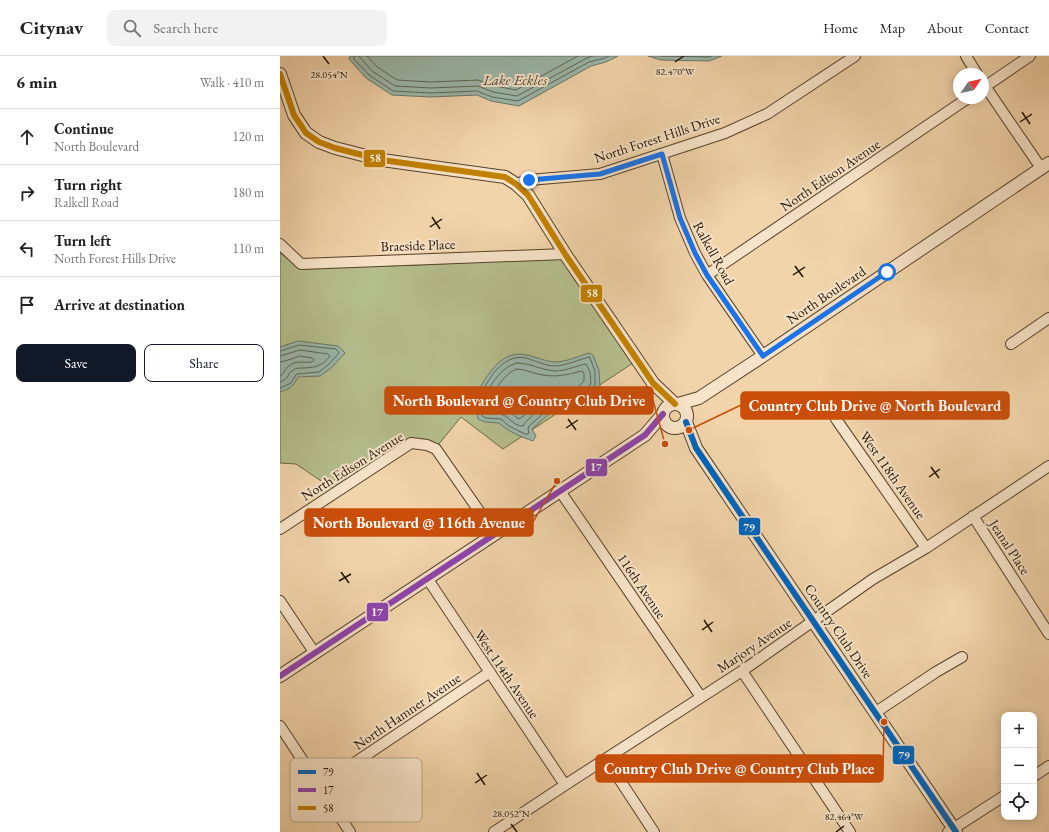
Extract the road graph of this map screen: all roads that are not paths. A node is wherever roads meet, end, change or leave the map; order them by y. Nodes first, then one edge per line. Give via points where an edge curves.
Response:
1 (855, 56) edge
2 (966, 56) edge
3 (1030, 56) edge
4 (973, 68) edge
5 (280, 74) edge
6 (989, 83) edge
7 (989, 93) edge
8 (959, 104) edge
9 (662, 154) junction
10 (1045, 166) edge
11 (516, 184) junction
12 (280, 244) edge
13 (565, 254) junction
14 (707, 275) junction
15 (1049, 318) edge
16 (1011, 344) dead end
17 (763, 356) junction
18 (653, 383) junction
19 (699, 398) junction
20 (676, 404) junction
21 (663, 412) junction
22 (836, 419) dead end
23 (679, 424) junction
24 (645, 435) junction
25 (1049, 466) edge
26 (560, 491) junction
27 (973, 516) junction
28 (280, 529) edge
29 (494, 534) junction
30 (926, 548) junction
31 (427, 578) junction
32 (280, 601) edge
33 (814, 621) junction
34 (1049, 634) edge
35 (314, 652) junction
36 (962, 657) dead end
37 (742, 671) junction
38 (490, 672) junction
39 (280, 676) edge
40 (701, 697) junction
41 (876, 712) junction
42 (280, 726) edge
43 (301, 758) edge
44 (362, 758) edge
45 (606, 759) junction
46 (1049, 766) edge
47 (1037, 774) edge
48 (565, 785) junction
49 (1001, 798) edge
50 (343, 822) edge
51 (953, 831) edge
52 (350, 832) edge
53 (494, 832) edge
54 (654, 832) edge
55 (850, 832) edge

1 - 9 street, North Forest Hills Drive via 767,114 725,133
2 - 4 street
3 - 6 street
5 - 11 street via 294,115 306,133 320,142 382,160 505,177
7 - 10 street
8 - 14 street, North Edison Avenue
9 - 11 street, North Forest Hills Drive via 600,174 529,180
9 - 14 street, Ralkell Road via 680,218
10 - 17 street, North Boulevard
11 - 13 street via 528,195
12 - 13 street, Braeside Place via 301,264
13 - 18 street
14 - 17 street, Ralkell Road
15 - 16 street
17 - 19 street, North Boulevard
18 - 20 street
18 - 21 street
19 - 20 street, North Boulevard
19 - 23 street, North Boulevard
20 - 21 street via 668,405
20 - 23 street via 681,405 687,412
21 - 23 street via 663,421
21 - 24 street
22 - 30 street, West 118th Avenue
23 - 24 street
23 - 33 street, Country Club Drive
24 - 26 street
25 - 27 street, Marjory Avenue
26 - 29 street
26 - 40 street, 116th Avenue
27 - 30 street, Marjory Avenue
27 - 34 street, Jeanal Place
28 - 29 street, North Edison Avenue via 410,443 427,444 436,449
29 - 31 street
30 - 33 street, Marjory Avenue via 874,579
31 - 35 street
31 - 38 street, West 114th Avenue
32 - 35 street
33 - 37 street, Marjory Avenue
33 - 41 street, Country Club Drive
35 - 39 street
36 - 41 street
37 - 40 street, Marjory Avenue
37 - 55 street
38 - 44 street, North Hamner Avenue
38 - 48 street, West 114th Avenue
40 - 45 street, Marjory Avenue
41 - 51 street, Country Club Drive
42 - 43 street
45 - 48 street, Marjory Avenue
45 - 54 street
46 - 47 street
48 - 53 street, Marjory Avenue
49 - 51 street
50 - 52 street

